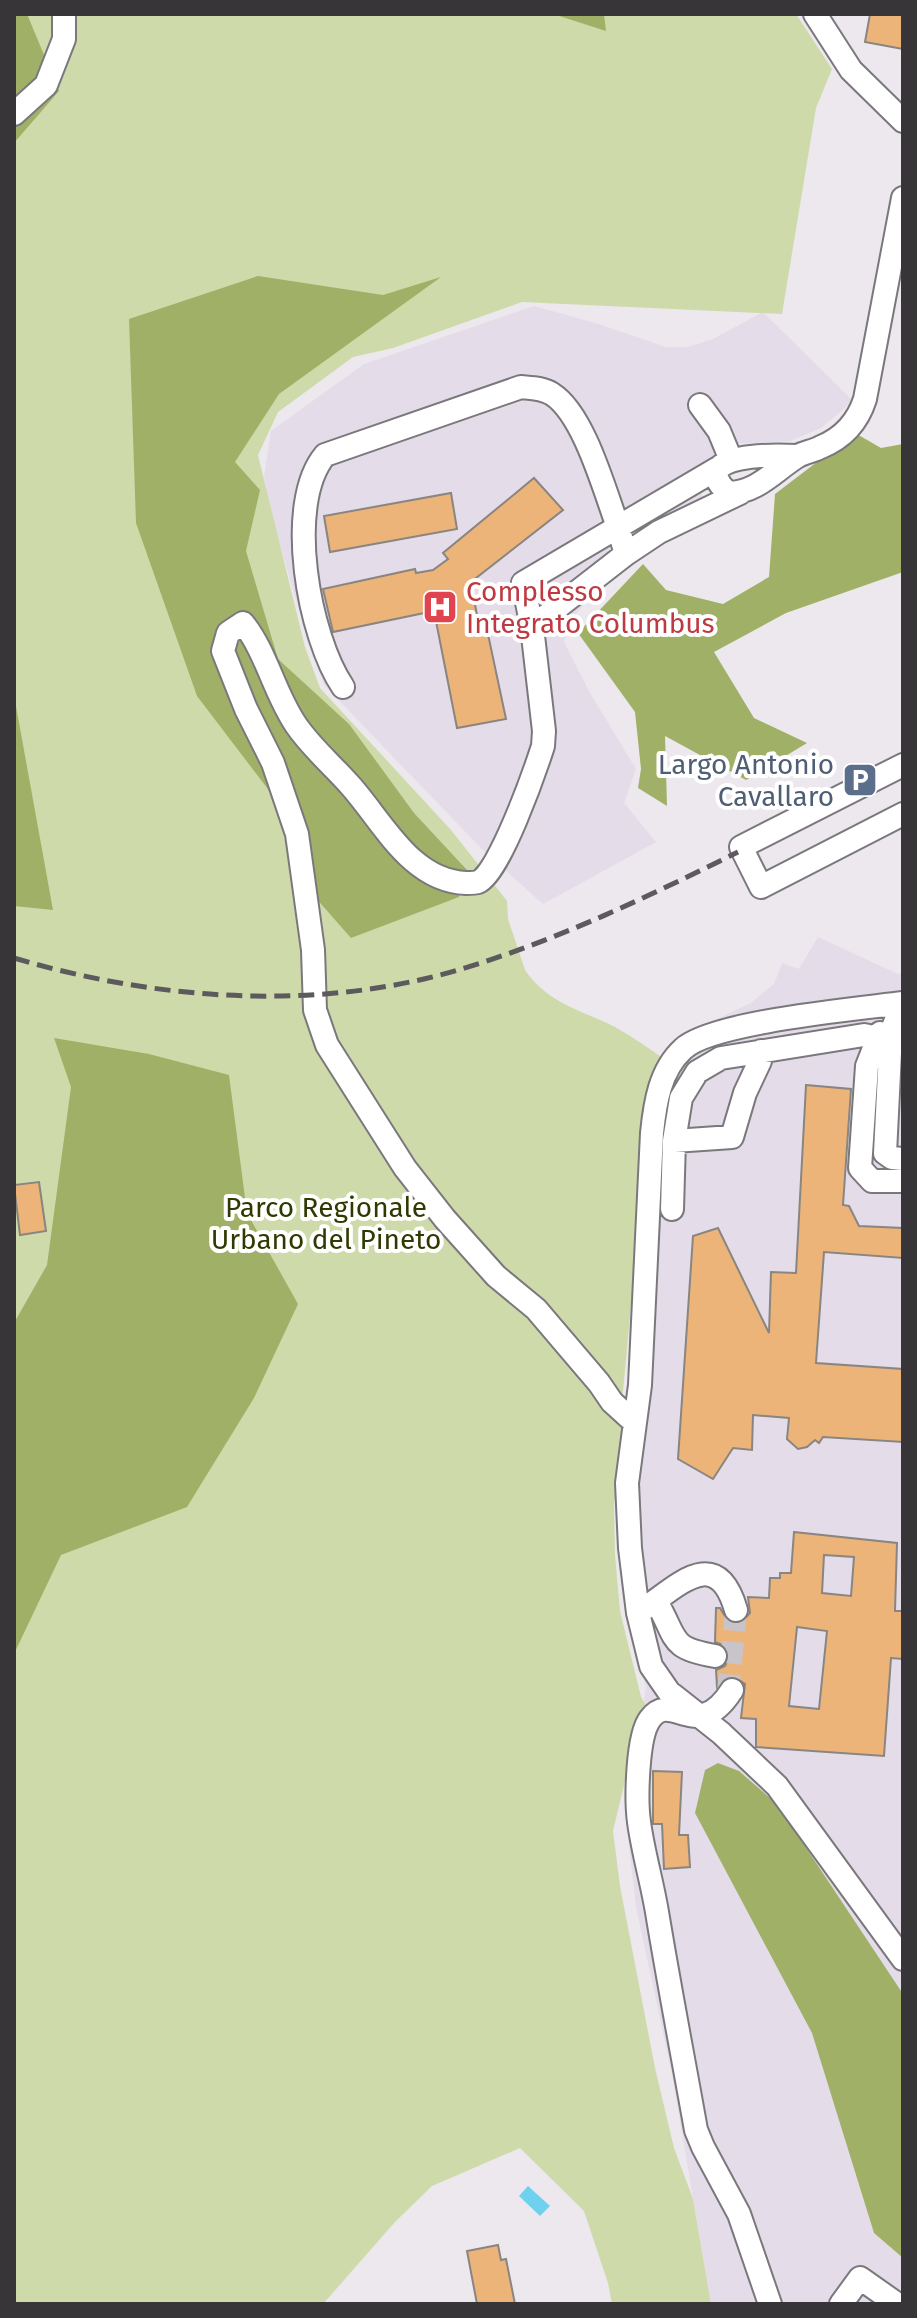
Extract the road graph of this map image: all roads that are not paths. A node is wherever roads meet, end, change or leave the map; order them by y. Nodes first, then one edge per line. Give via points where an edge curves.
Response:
1 (64, 14) edge
2 (815, 14) edge
3 (14, 114) edge
4 (903, 121) edge
5 (903, 198) edge
6 (700, 405) dead end
7 (798, 456) junction
8 (725, 463) junction
9 (740, 493) junction
10 (618, 527) junction
11 (626, 554) junction
12 (532, 627) junction
13 (343, 687) dead end
14 (903, 765) edge
15 (345, 797) dead end
16 (903, 814) edge
17 (421, 866) junction
18 (889, 1023) edge
19 (761, 1051) junction
20 (674, 1141) junction
21 (903, 1159) edge
22 (903, 1181) edge
23 (672, 1209) dead end
24 (599, 1383) junction
25 (640, 1385) junction
26 (635, 1423) junction
27 (647, 1607) junction
28 (736, 1610) tunnel mouth
29 (715, 1656) dead end
30 (732, 1690) dead end
31 (699, 1718) junction
32 (903, 1959) edge
33 (894, 2303) edge
34 (770, 2304) edge
35 (841, 2304) edge

1 - 3 street via 64,39 46,85
2 - 4 street via 851,70
5 - 7 street via 863,407 835,440
6 - 8 street via 719,431
7 - 8 street via 767,454
7 - 9 street
8 - 9 street via 717,477 720,486
8 - 10 street
9 - 11 street
10 - 11 street
10 - 12 street via 523,583
10 - 13 street via 569,410 538,389 521,387 494,395 325,455 315,466 307,494 304,564 329,661
11 - 12 street
12 - 17 street via 543,746 505,844 477,883 450,882
14 - 16 street via 741,847 761,887
15 - 17 street via 386,854 402,864
17 - 24 street via 295,725 243,623 228,633 223,651 273,763 297,834 313,950 315,1010 327,1045 405,1168 445,1219 496,1276 536,1309
18 - 19 street via 869,1036
18 - 21 street via 885,1153
18 - 22 street via 867,1066 860,1168 872,1181
18 - 25 street via 718,1031 684,1047 672,1061 655,1100
19 - 20 street via 721,1058 697,1072 681,1098
19 - 20 street via 732,1137
20 - 23 street
24 - 25 street via 625,1392
24 - 26 street
25 - 26 street
26 - 27 street via 627,1511
27 - 28 street via 685,1578 707,1573 731,1590
27 - 29 street via 683,1649
27 - 31 street via 651,1666 669,1692
30 - 31 street via 722,1705
31 - 32 street via 777,1786
31 - 34 street via 671,1709 649,1720 642,1740 639,1819 696,2130 739,2214
33 - 35 street via 860,2278

